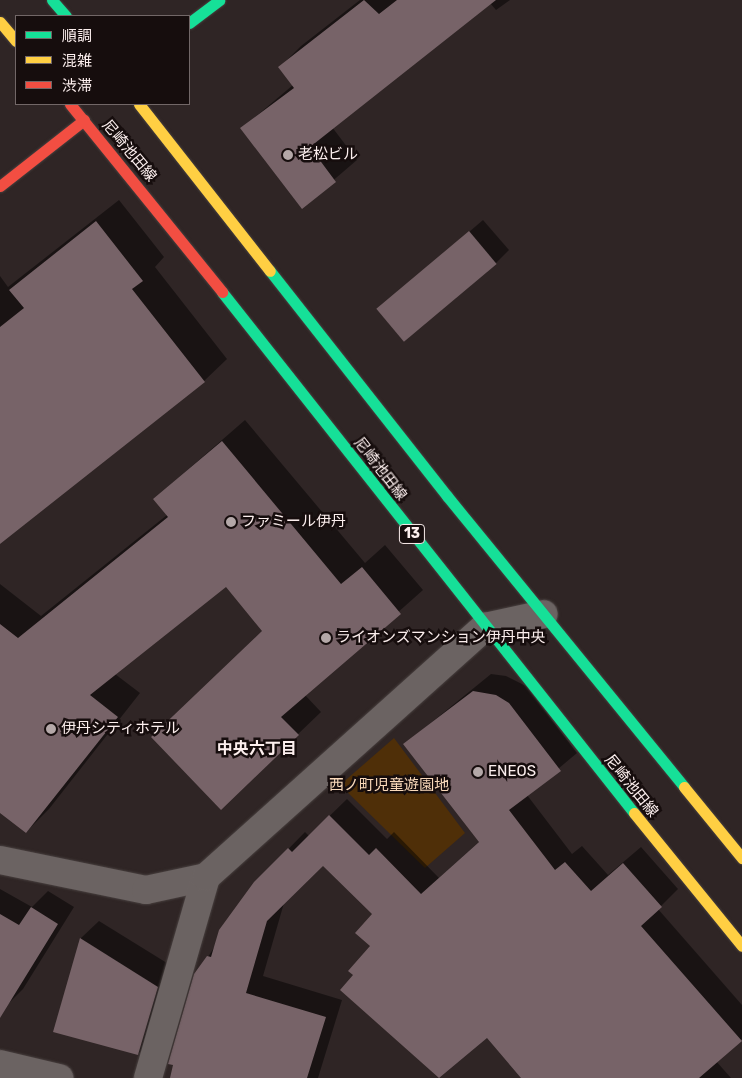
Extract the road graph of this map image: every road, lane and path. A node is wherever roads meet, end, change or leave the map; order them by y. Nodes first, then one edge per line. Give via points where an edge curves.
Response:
1 (52, 0) edge
2 (219, 0) edge
3 (65, 15) edge
4 (0, 22) edge
5 (190, 22) edge
6 (15, 41) edge
7 (71, 105) edge
8 (140, 105) edge
9 (94, 109) dead end
10 (84, 120) junction
11 (0, 186) edge
12 (544, 614) junction
13 (485, 627) junction
14 (742, 858) edge
15 (0, 860) edge
16 (206, 877) junction
17 (742, 946) edge
18 (0, 1064) edge
19 (60, 1078) edge
20 (148, 1078) edge

1 - 3 main road
2 - 5 main road
4 - 6 main road
7 - 10 main road, 尼崎池田線 / 13
8 - 12 main road via 447,496
9 - 10 main road
10 - 11 main road
10 - 13 main road, 尼崎池田線 / 13
12 - 13 street
12 - 14 main road
13 - 16 street
13 - 17 main road, 尼崎池田線 / 13
15 - 16 street via 146,890
16 - 20 street
18 - 19 street

